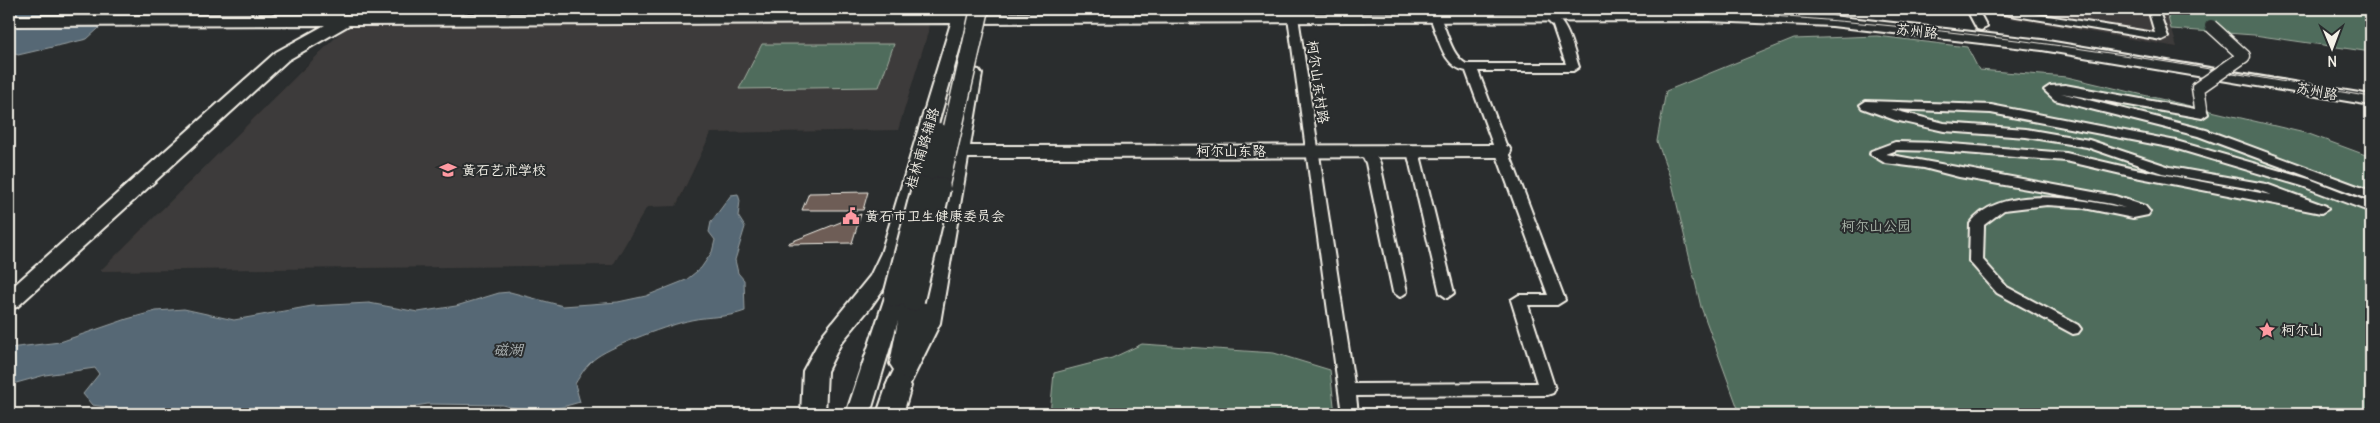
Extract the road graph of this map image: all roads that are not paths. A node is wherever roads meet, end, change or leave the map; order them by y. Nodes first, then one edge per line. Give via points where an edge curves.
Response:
1 (608, 9) edge
2 (1804, 9) edge
3 (1976, 9) edge
4 (1985, 9) edge
5 (2153, 9) edge
6 (973, 12) edge
7 (9, 13) edge
8 (1541, 14) edge
9 (353, 15) junction
10 (1434, 16) junction
11 (1293, 17) junction
12 (9, 20) edge
13 (2211, 26) dead end
14 (1981, 27) junction
15 (1471, 68) junction
16 (2371, 89) edge
17 (2371, 100) edge
18 (1312, 151) junction
19 (1366, 151) junction
20 (1413, 151) junction
21 (1502, 151) junction
22 (959, 152) junction
23 (2371, 196) edge
24 (2371, 208) edge
25 (1400, 292) dead end
26 (1447, 292) dead end
27 (904, 298) junction
28 (9, 302) edge
29 (2073, 330) dead end
30 (898, 386) junction
31 (1346, 390) junction
32 (813, 414) edge
33 (858, 414) edge
34 (890, 414) edge
35 (1350, 414) edge

1 - 9 main road
2 - 14 main road, 苏州路
3 - 14 street via 1973,12
4 - 5 street via 2162,37
6 - 9 main road, 苏州路 via 890,17
6 - 11 main road, 苏州路
6 - 22 main road
6 - 27 main road, bridge
6 - 32 main road, 桂林南路辅路 via 880,278 832,339 815,371
7 - 9 main road
8 - 10 main road, 苏州路
8 - 15 street via 1558,24 1573,67
8 - 17 main road, 苏州路 via 1832,21 2042,45
9 - 12 main road
9 - 28 main road via 282,56
10 - 11 main road, 苏州路
10 - 15 street via 1452,60 1462,68
11 - 18 street, 柯尔山东村路
13 - 23 street, bridge via 2244,56 2198,88 2202,114 2065,89 2050,90 2060,97 2202,133
14 - 16 main road, 苏州路
15 - 21 street
18 - 19 main road, 柯尔山东路
18 - 22 main road, 柯尔山东路
18 - 31 street, 柯尔山东村路
19 - 20 main road, 柯尔山东路
19 - 25 street via 1373,163
20 - 21 main road, 柯尔山东路
20 - 26 street
21 - 31 street via 1557,300 1519,300 1547,389
22 - 30 main road via 929,323
24 - 29 street via 2307,183 2176,145 1991,109 1866,105 1898,117 1944,127 2026,132 2089,144 2167,170 2261,187 2321,209 2066,157 1895,146 1876,154 1885,159 1925,164 1959,174 2115,200 2140,209 2143,212 2133,214 2079,203 2000,206 1977,224 1976,261 2002,290
27 - 30 main road
27 - 33 main road
30 - 34 main road
31 - 35 street, 柯尔山东村路

